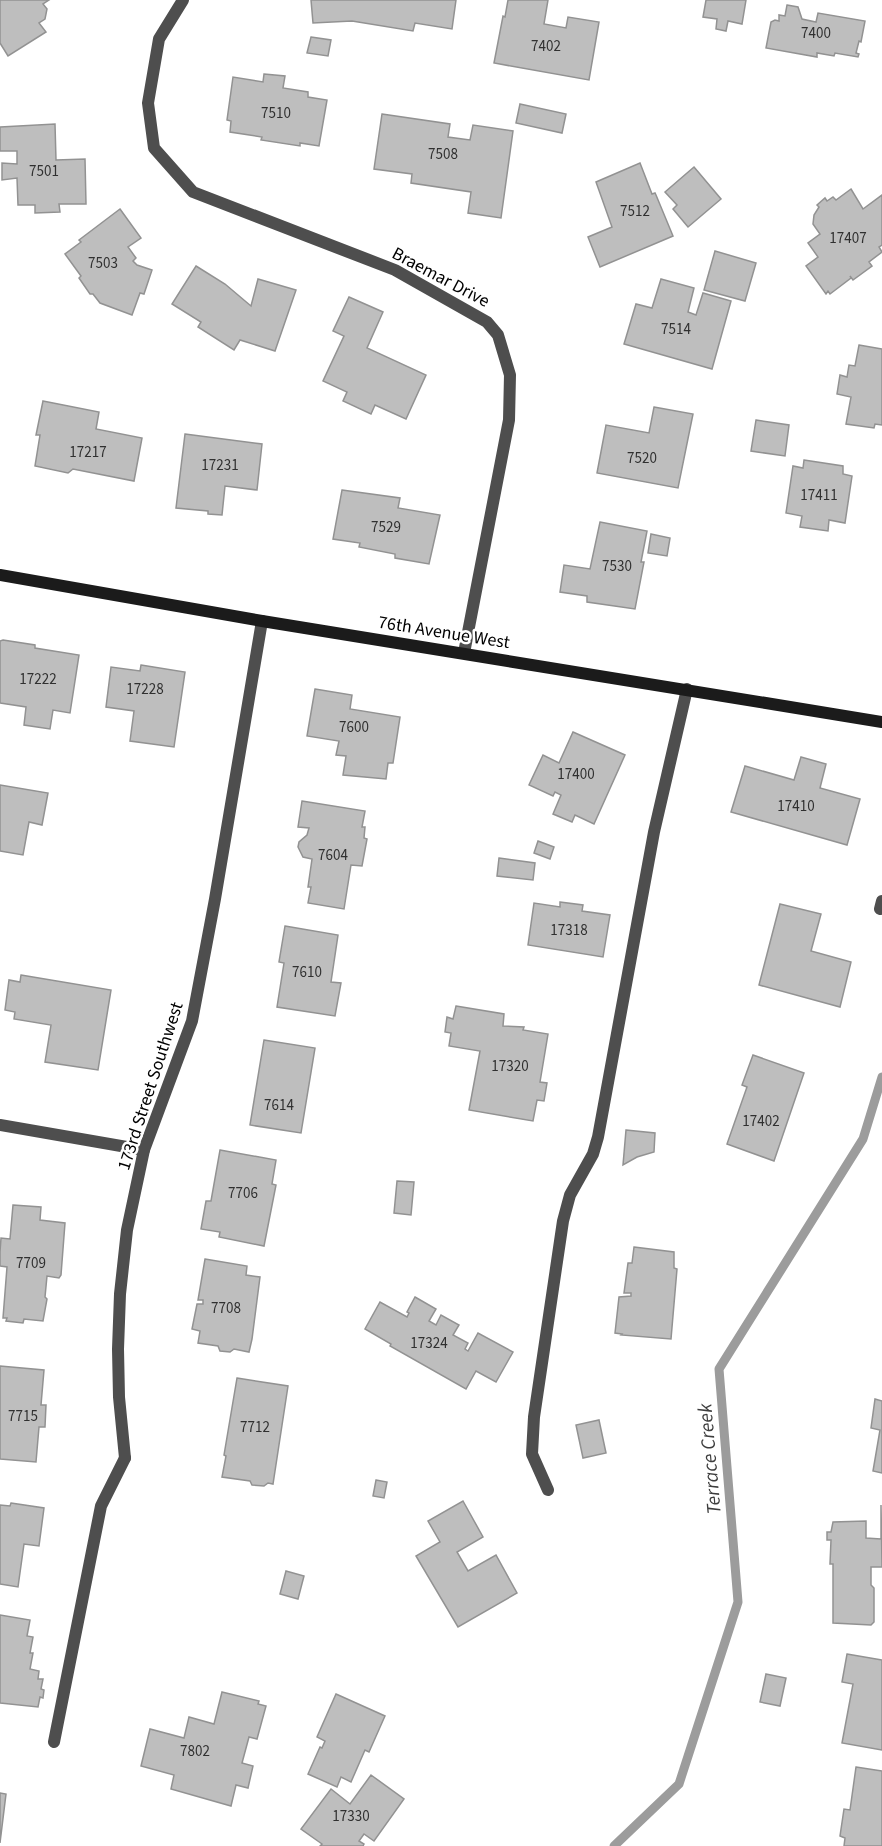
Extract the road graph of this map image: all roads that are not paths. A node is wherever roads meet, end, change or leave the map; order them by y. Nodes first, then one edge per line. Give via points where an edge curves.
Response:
1 (183, 0) edge
2 (0, 575) edge
3 (262, 621) junction
4 (464, 653) junction
5 (687, 689) junction
6 (882, 722) edge
7 (0, 1125) edge
8 (144, 1150) junction
9 (548, 1490) dead end
10 (54, 1742) dead end

1 - 4 street, Braemar Drive via 159,39 148,104 154,148 193,192 395,270 487,322 498,335 510,375 509,420
2 - 3 street, 76th Avenue West
3 - 4 street, 76th Avenue West
3 - 8 street, 173rd Street Southwest via 192,1021
4 - 5 street, 76th Avenue West
5 - 6 street, 76th Avenue West
5 - 9 street via 654,832 598,1137 570,1195 563,1221 534,1417 532,1454
7 - 8 street
8 - 10 street, 173rd Street Southwest via 127,1230 120,1294 117,1349 125,1458 101,1506

